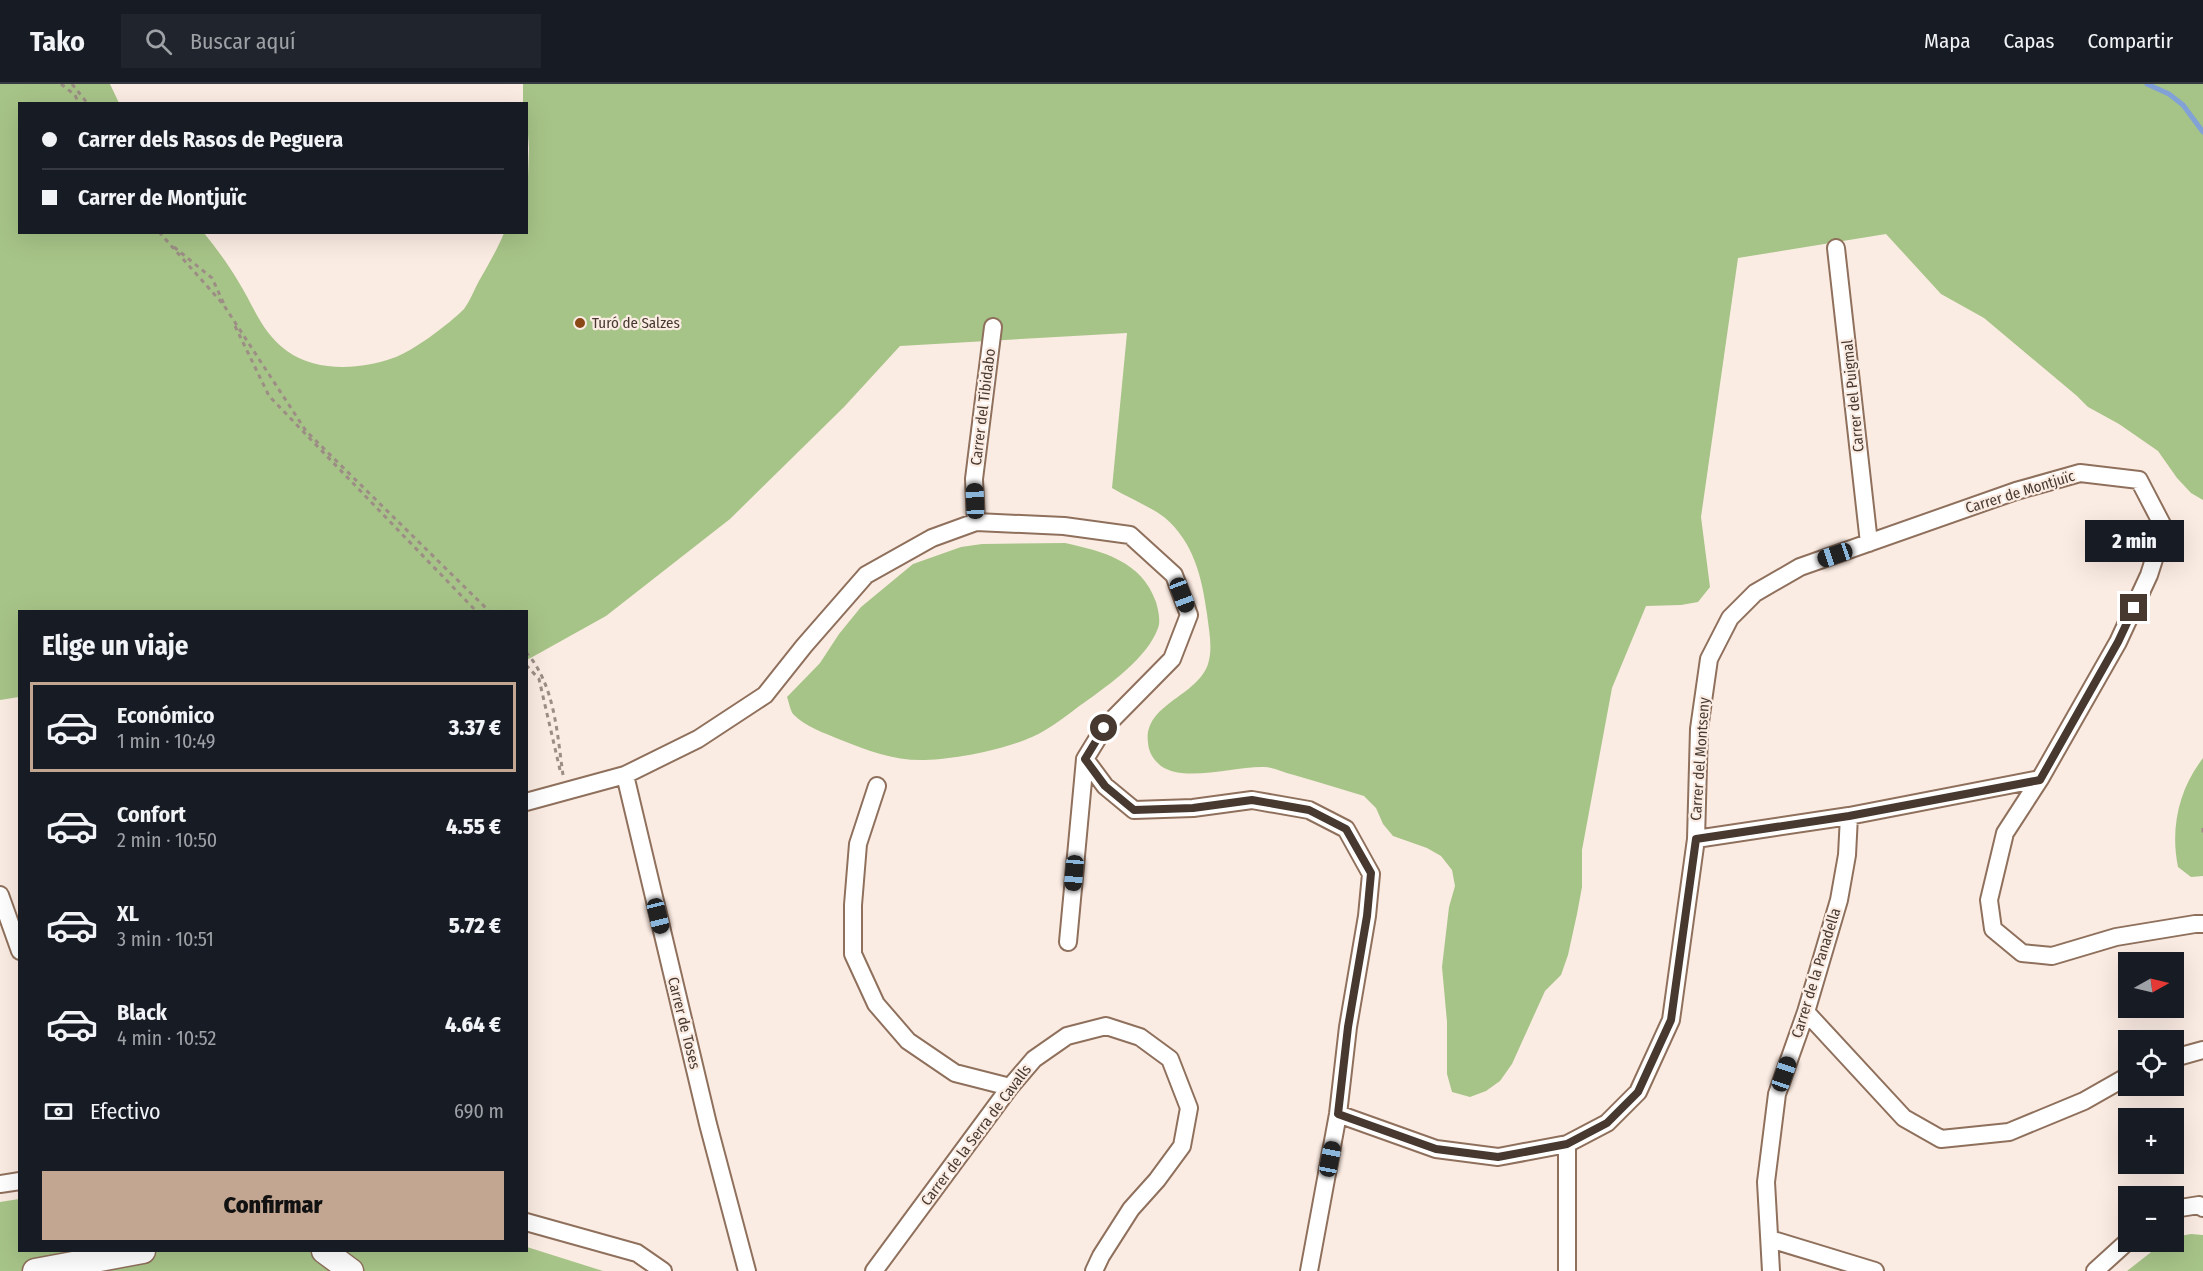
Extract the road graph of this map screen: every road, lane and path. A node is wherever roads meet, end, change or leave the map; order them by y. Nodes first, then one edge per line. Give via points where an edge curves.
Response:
1 (61, 84) edge
2 (72, 84) edge
3 (78, 102) edge
4 (86, 102) edge
5 (160, 234) edge
6 (160, 234) edge
7 (1836, 248) dead end
8 (993, 327) dead end
9 (976, 522) junction
10 (1869, 543) junction
11 (475, 610) edge
12 (488, 610) edge
13 (528, 654) edge
14 (528, 667) edge
15 (1085, 759) junction
16 (625, 775) junction
17 (2040, 780) junction
18 (877, 786) dead end
19 (565, 791) junction
20 (528, 801) edge
21 (1849, 816) junction
22 (2203, 828) edge
23 (2203, 833) edge
24 (1696, 839) junction
25 (0, 895) edge
26 (2203, 924) edge
27 (1068, 942) dead end
28 (18, 945) edge
29 (1806, 1012) junction
30 (2203, 1050) edge
31 (2184, 1055) edge
32 (2118, 1082) edge
33 (1010, 1087) junction
34 (1338, 1114) junction
35 (1567, 1144) junction
36 (18, 1181) edge
37 (0, 1184) edge
38 (2184, 1207) edge
39 (2203, 1208) edge
40 (528, 1223) edge
41 (1770, 1239) junction
42 (2118, 1250) edge
43 (138, 1252) edge
44 (325, 1252) edge
45 (35, 1271) edge
46 (351, 1271) edge
47 (663, 1271) edge
48 (747, 1271) edge
49 (874, 1271) edge
50 (1094, 1271) edge
51 (1309, 1271) edge
52 (1567, 1271) edge
53 (1771, 1271) edge
54 (1875, 1271) edge
55 (2095, 1271) edge

1 - 3 path
2 - 4 path
5 - 11 path via 212,278 269,396
6 - 12 path via 223,304 306,431
7 - 10 street, Carrer del Puigmal
8 - 9 street, Carrer del Tibidabo via 974,479
9 - 15 street via 1064,526 1130,535 1174,575 1189,615 1172,659 1104,728
9 - 16 street via 932,538 866,575 765,695 698,739
10 - 17 street, Carrer de Montjuïc via 2016,491 2080,473 2139,480 2164,528 2149,574 2118,642
10 - 24 street, Carrer del Montseny via 1800,567 1755,593 1730,618 1709,659 1699,729
13 - 19 path via 536,663 553,708
14 - 19 path via 539,679
15 - 27 street
15 - 34 street via 1105,786 1134,810 1252,800 1309,810 1346,829 1371,873
16 - 19 street
16 - 48 street, Carrer de Toses
17 - 21 street
17 - 26 street, Carrer de Montjuïc via 2005,833 1989,900 1993,929 2022,953 2052,956 2116,937
18 - 33 street via 858,844 854,905 854,954 876,1004 908,1041 955,1073
19 - 20 street
21 - 24 street
21 - 29 street, Carrer de la Panadella via 1839,900
22 - 23 path
24 - 35 street, Carrer del Montseny via 1671,1020 1638,1092 1607,1123
25 - 28 street
29 - 32 street via 1904,1118 1941,1139 2009,1132 2084,1101
29 - 41 street, Carrer de la Panadella via 1777,1094 1766,1182
30 - 31 street
33 - 49 street, Carrer de la Serra de Cavalls
33 - 50 street, Carrer de la Serra de Cavalls via 1034,1059 1067,1036 1107,1026 1140,1037 1170,1059 1189,1108 1182,1146 1131,1209
34 - 35 street, Carrer del Montseny via 1436,1149 1472,1155 1498,1157
34 - 51 street
35 - 52 street
36 - 37 street
38 - 39 street
40 - 47 street via 637,1254
41 - 53 street, Carrer de la Panadella
41 - 54 street
42 - 55 street
43 - 45 main road
44 - 46 main road

